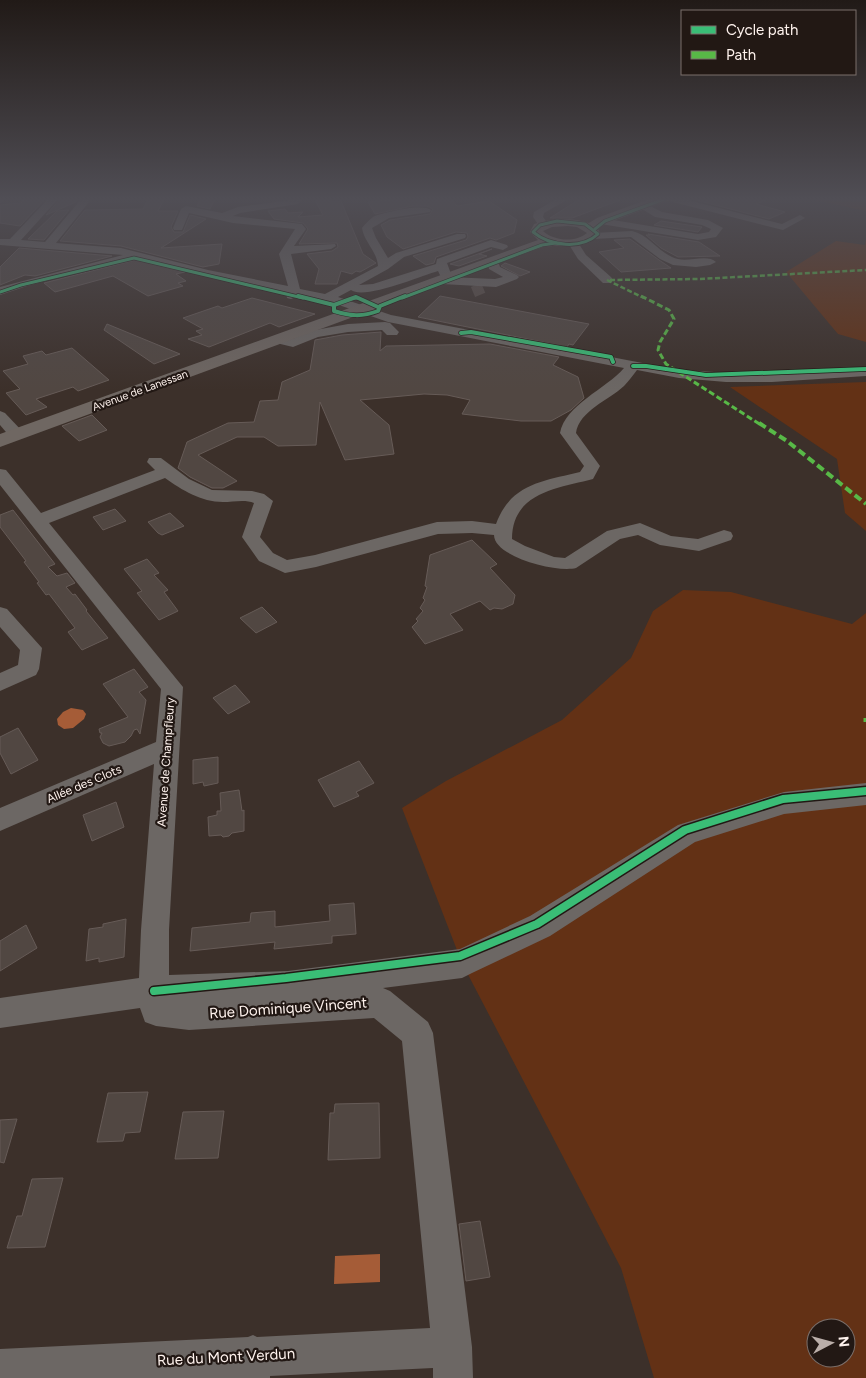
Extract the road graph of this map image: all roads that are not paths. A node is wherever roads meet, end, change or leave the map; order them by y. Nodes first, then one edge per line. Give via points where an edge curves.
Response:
1 (110, 261) edge
2 (162, 261) edge
3 (286, 261) edge
4 (383, 261) edge
5 (391, 261) edge
6 (407, 261) edge
7 (489, 261) edge
8 (491, 261) edge
9 (587, 261) edge
10 (673, 261) edge
11 (710, 262) dead end
12 (483, 264) junction
13 (381, 269) junction
14 (443, 272) junction
15 (607, 280) dead end
16 (342, 290) junction
17 (0, 291) edge
18 (292, 292) junction
19 (327, 298) junction
20 (367, 306) junction
21 (316, 309) dead end
22 (423, 325) junction
23 (279, 338) junction
24 (633, 366) junction
25 (866, 372) edge
26 (0, 416) edge
27 (8, 438) edge
28 (0, 474) edge
29 (38, 521) junction
30 (502, 530) junction
31 (724, 536) dead end
32 (0, 614) edge
33 (0, 683) edge
34 (167, 748) junction
35 (866, 794) edge
36 (0, 820) edge
37 (154, 991) junction
38 (0, 1014) edge
39 (453, 1362) edge
40 (251, 1366) edge
41 (0, 1369) edge

1 - 17 street
2 - 18 street
3 - 18 street
4 - 13 street
5 - 13 street
6 - 13 street
7 - 12 main road
8 - 12 main road
9 - 15 street
10 - 11 street via 686,265
12 - 14 main road
12 - 14 main road
12 - 14 street
12 - 14 street
13 - 16 street
14 - 16 street via 410,275 375,288
14 - 20 main road
16 - 19 street
18 - 19 street
18 - 21 street via 286,294 286,301
19 - 20 street
20 - 22 street via 388,318
20 - 23 main road
20 - 23 main road
22 - 23 street via 415,331 390,332 385,326 362,327 315,334 293,343
22 - 24 street
23 - 27 main road, Avenue de Lanessan
24 - 25 street via 702,377 736,378
24 - 30 street via 620,382 575,416 568,427 568,433 592,466 587,475 533,490 510,512
26 - 27 street
28 - 29 street, Avenue de Champfleury
29 - 30 street via 161,467 195,489 213,496 256,496 264,501 252,537 266,557 285,567 354,552 437,528
29 - 34 street, Avenue de Champfleury via 172,687
30 - 31 street via 503,541 518,550 552,563 569,564 614,535 640,529 667,541 698,545
32 - 33 street via 31,648 28,670
34 - 36 street, Allée des Clots
34 - 37 street, Avenue de Champfleury
35 - 37 street via 784,803 687,833 540,926 462,963 288,986
37 - 38 street
37 - 39 street, Rue Dominique Vincent via 156,1010 189,1015 378,1002 417,1033
39 - 40 street, Rue du Mont Verdun
40 - 41 street, Rue du Mont Verdun

